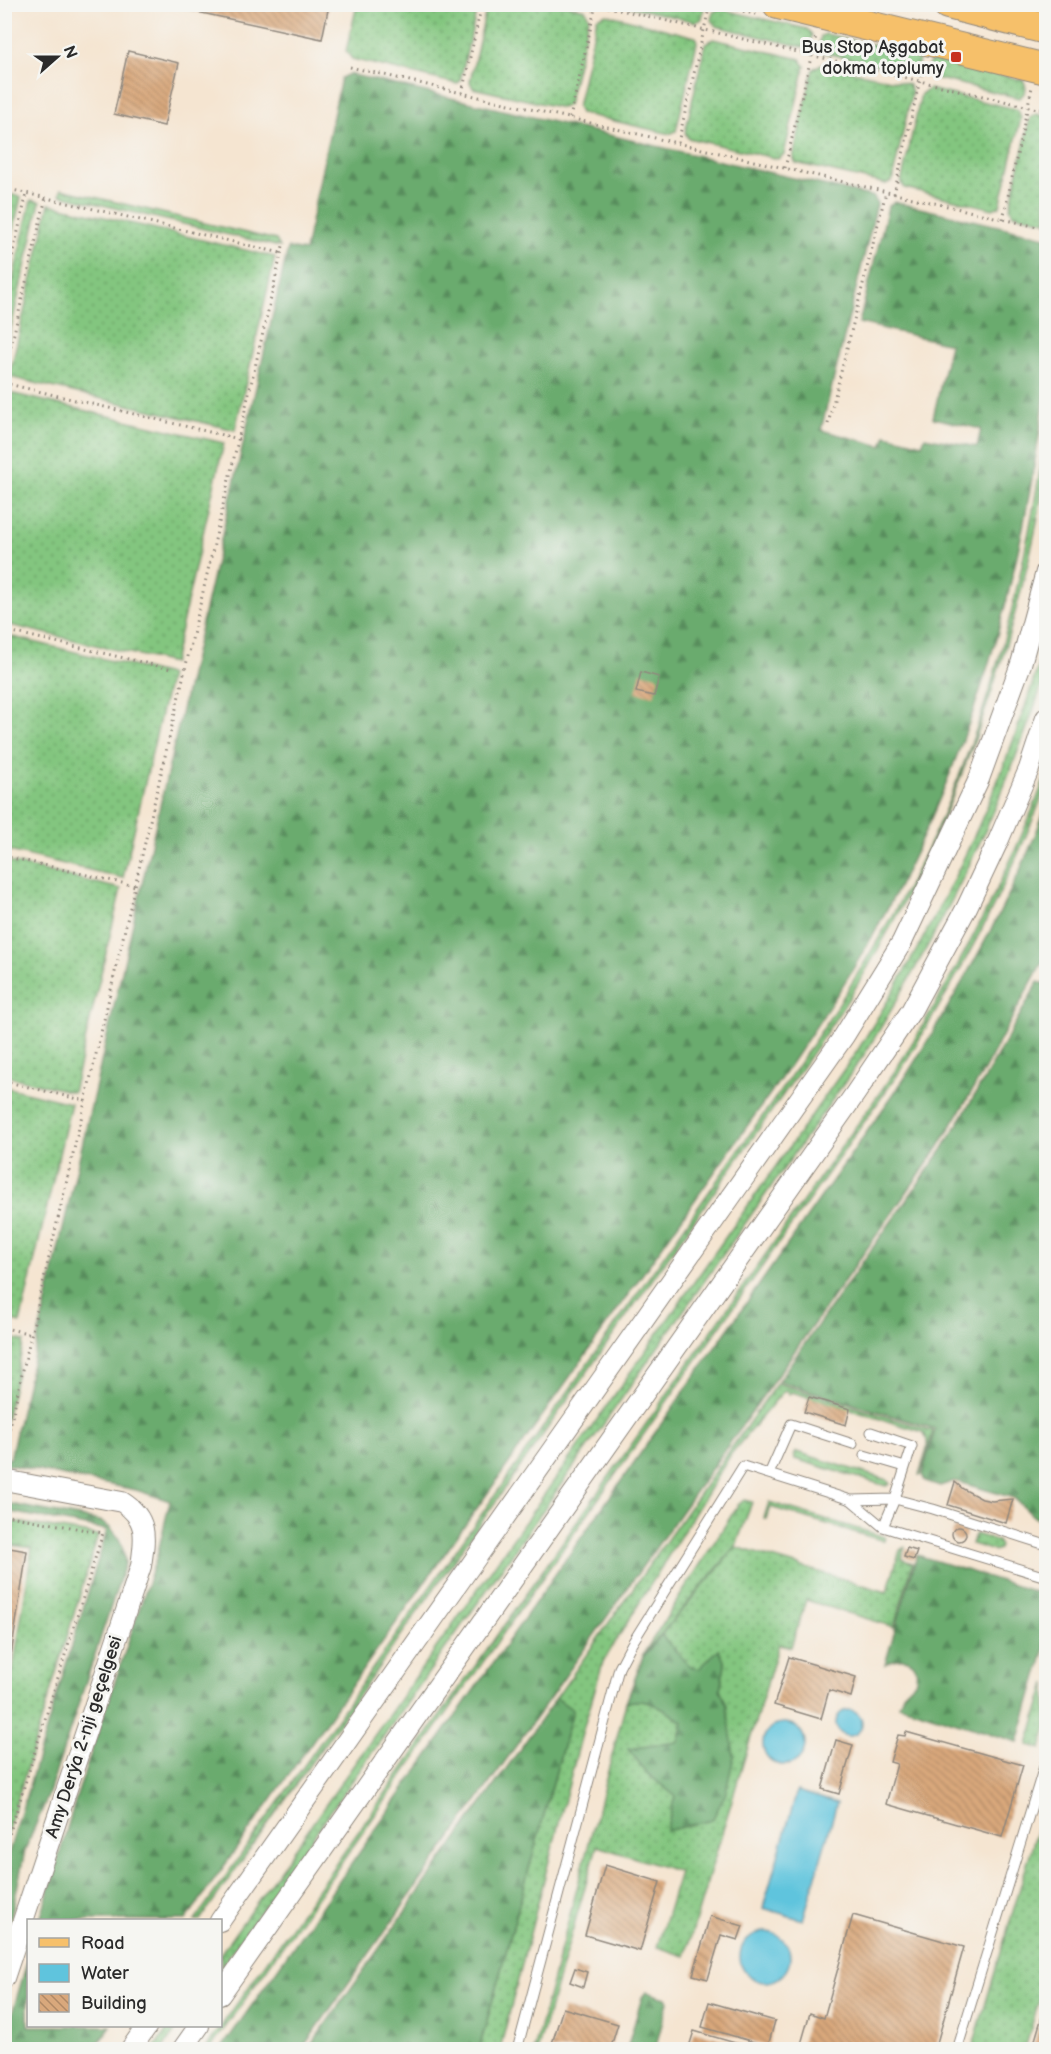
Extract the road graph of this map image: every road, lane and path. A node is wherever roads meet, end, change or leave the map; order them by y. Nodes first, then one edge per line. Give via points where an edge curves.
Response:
1 (482, 4) edge
2 (710, 4) edge
3 (778, 4) edge
4 (948, 4) edge
5 (596, 5) edge
6 (818, 29) dead end
7 (1047, 29) edge
8 (704, 30) junction
9 (926, 54) dead end
10 (812, 55) junction
11 (350, 67) dead end
12 (1040, 74) edge
13 (920, 81) junction
14 (462, 93) junction
15 (1028, 106) junction
16 (1047, 111) edge
17 (570, 118) junction
18 (678, 143) junction
19 (786, 168) junction
20 (4, 188) edge
21 (886, 192) junction
22 (27, 193) junction
23 (894, 194) junction
24 (46, 198) junction
25 (1003, 219) junction
26 (1047, 229) edge
27 (283, 246) dead end
28 (281, 253) junction
29 (4, 291) edge
30 (4, 376) edge
31 (4, 383) edge
32 (828, 424) dead end
33 (239, 439) junction
34 (1047, 572) edge
35 (4, 630) edge
36 (171, 669) dead end
37 (1047, 718) edge
38 (4, 856) edge
39 (135, 886) junction
40 (4, 1081) edge
41 (86, 1101) junction
42 (4, 1328) edge
43 (32, 1334) junction
44 (871, 1432) dead end
45 (853, 1444) dead end
46 (4, 1452) edge
47 (864, 1455) dead end
48 (905, 1467) junction
49 (769, 1474) junction
50 (4, 1480) edge
51 (895, 1499) junction
52 (850, 1500) junction
53 (4, 1515) edge
54 (883, 1527) junction
55 (1047, 1545) edge
56 (1047, 1577) edge
57 (1047, 1760) edge
58 (4, 1851) edge
59 (221, 1919) edge
60 (4, 1978) edge
61 (222, 1992) edge
62 (146, 2027) edge
63 (198, 2027) edge
64 (130, 2049) edge
65 (182, 2049) edge
66 (518, 2049) edge
67 (957, 2049) edge

1 - 14 path
2 - 8 path
3 - 12 main road
4 - 7 main road
5 - 8 path
5 - 17 path
6 - 10 path
8 - 10 path
8 - 18 path
9 - 13 path
10 - 13 path
10 - 19 path
11 - 14 path
12 - 15 path
13 - 15 path
13 - 23 path
14 - 17 path
15 - 16 path
15 - 25 path
17 - 18 path
18 - 19 path
19 - 21 path
20 - 22 path
21 - 23 path
21 - 32 path
22 - 24 path
22 - 29 path
23 - 25 path
24 - 28 path
24 - 30 path
25 - 26 path
27 - 28 path
28 - 33 path
31 - 33 path
33 - 39 path
34 - 59 street via 1021,664 979,779 902,942 830,1056
35 - 36 path
37 - 61 street via 995,849 911,1011
38 - 39 path
39 - 41 path
40 - 41 path
41 - 43 path
42 - 43 path
43 - 46 path
44 - 48 lane via 912,1445
45 - 49 lane via 791,1424
47 - 48 lane
48 - 51 lane
49 - 52 lane
49 - 66 lane via 743,1466 619,1668
50 - 60 street, Amy Derýa 2-nji geçelgesi via 122,1502 141,1521 145,1537 141,1566
51 - 52 lane
51 - 54 lane
51 - 55 lane
52 - 54 lane
53 - 58 path via 103,1533
54 - 56 lane
57 - 67 lane
62 - 64 street
63 - 65 street

